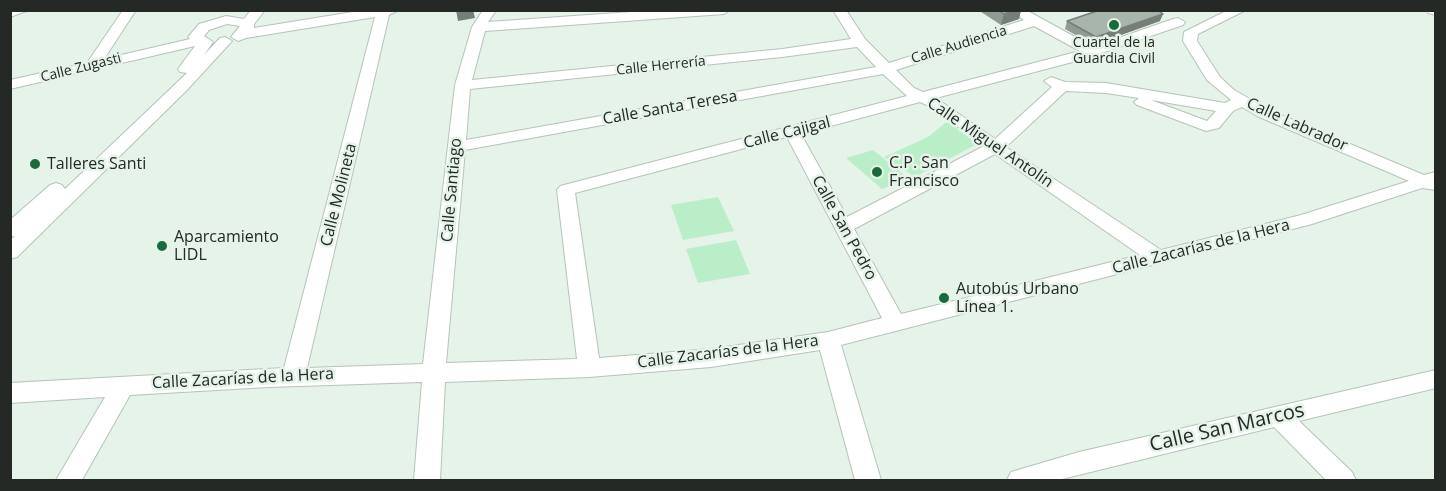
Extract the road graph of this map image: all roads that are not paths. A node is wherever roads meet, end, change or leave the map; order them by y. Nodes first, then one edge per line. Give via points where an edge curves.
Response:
1 (23, 10) edge
2 (130, 10) edge
3 (259, 10) edge
4 (724, 10) edge
5 (839, 10) edge
6 (1015, 10) edge
7 (388, 11) edge
8 (1236, 11) edge
9 (10, 13) edge
10 (485, 16) edge
11 (1035, 21) junction
12 (1162, 21) junction
13 (245, 22) edge
14 (1187, 32) junction
15 (200, 39) junction
16 (225, 41) junction
17 (860, 42) junction
18 (1092, 52) junction
19 (93, 65) junction
20 (884, 69) junction
21 (1025, 70) junction
22 (10, 85) edge
23 (463, 85) junction
24 (1062, 86) junction
25 (923, 98) junction
26 (1234, 104) junction
27 (792, 132) junction
28 (456, 147) junction
29 (996, 147) junction
30 (1432, 183) edge
31 (844, 226) junction
32 (10, 231) edge
33 (10, 252) edge
34 (1159, 258) junction
35 (896, 324) junction
36 (828, 340) junction
37 (588, 368) junction
38 (434, 371) junction
39 (293, 377) junction
40 (1436, 379) edge
41 (124, 386) junction
42 (10, 393) edge
43 (1278, 416) junction
44 (1084, 472) edge
45 (69, 480) edge
46 (427, 480) edge
47 (868, 480) edge
48 (1020, 480) edge
49 (1343, 480) edge

1 - 9 street
2 - 19 street
3 - 13 street
4 - 10 street via 503,24
5 - 17 street, Calle Miguel Antolín
6 - 11 street
7 - 13 street
7 - 39 street, Calle Molineta
8 - 14 street, Calle Cajigal
10 - 23 street, Calle Santiago
11 - 18 street
11 - 20 street, Calle Audiencia
12 - 14 street, Calle Cajigal
12 - 14 street
12 - 18 street, Calle Cajigal
13 - 15 street via 226,20 210,24
13 - 16 street
14 - 26 street, Calle Labrador via 1214,80
15 - 16 street
15 - 19 street, Calle Zugasti
15 - 32 street via 193,61
16 - 33 street
17 - 20 street, Calle Miguel Antolín
17 - 23 street, Calle Herrería
18 - 21 street, Calle Cajigal
19 - 22 street, Calle Zugasti
20 - 25 street, Calle Miguel Antolín
20 - 28 street, Calle Santa Teresa
21 - 24 street
21 - 25 street, Calle Cajigal
23 - 28 street, Calle Santiago
24 - 26 street via 1106,88 1206,126 1213,125
24 - 29 street
25 - 27 street, Calle Cajigal
25 - 29 street, Calle Miguel Antolín via 939,105
26 - 30 street, Calle Labrador
27 - 31 street, Calle San Pedro
27 - 37 street, Calle Cajigal via 566,190
28 - 38 street, Calle Santiago
29 - 31 street
29 - 34 street, Calle Miguel Antolín
30 - 34 street, Calle Zacarías de la Hera
31 - 35 street, Calle San Pedro
34 - 35 street, Calle Zacarías de la Hera
35 - 36 street, Calle Zacarías de la Hera
36 - 37 street, Calle Zacarías de la Hera via 711,358
36 - 47 street
37 - 38 street, Calle Zacarías de la Hera
38 - 39 street, Calle Zacarías de la Hera
38 - 46 street, Calle Santiago
39 - 41 street, Calle Zacarías de la Hera
40 - 43 street, Calle San Marcos
41 - 42 street, Calle Zacarías de la Hera
41 - 45 street
43 - 44 street, Calle San Marcos
43 - 49 street
44 - 48 street, Calle San Marcos

